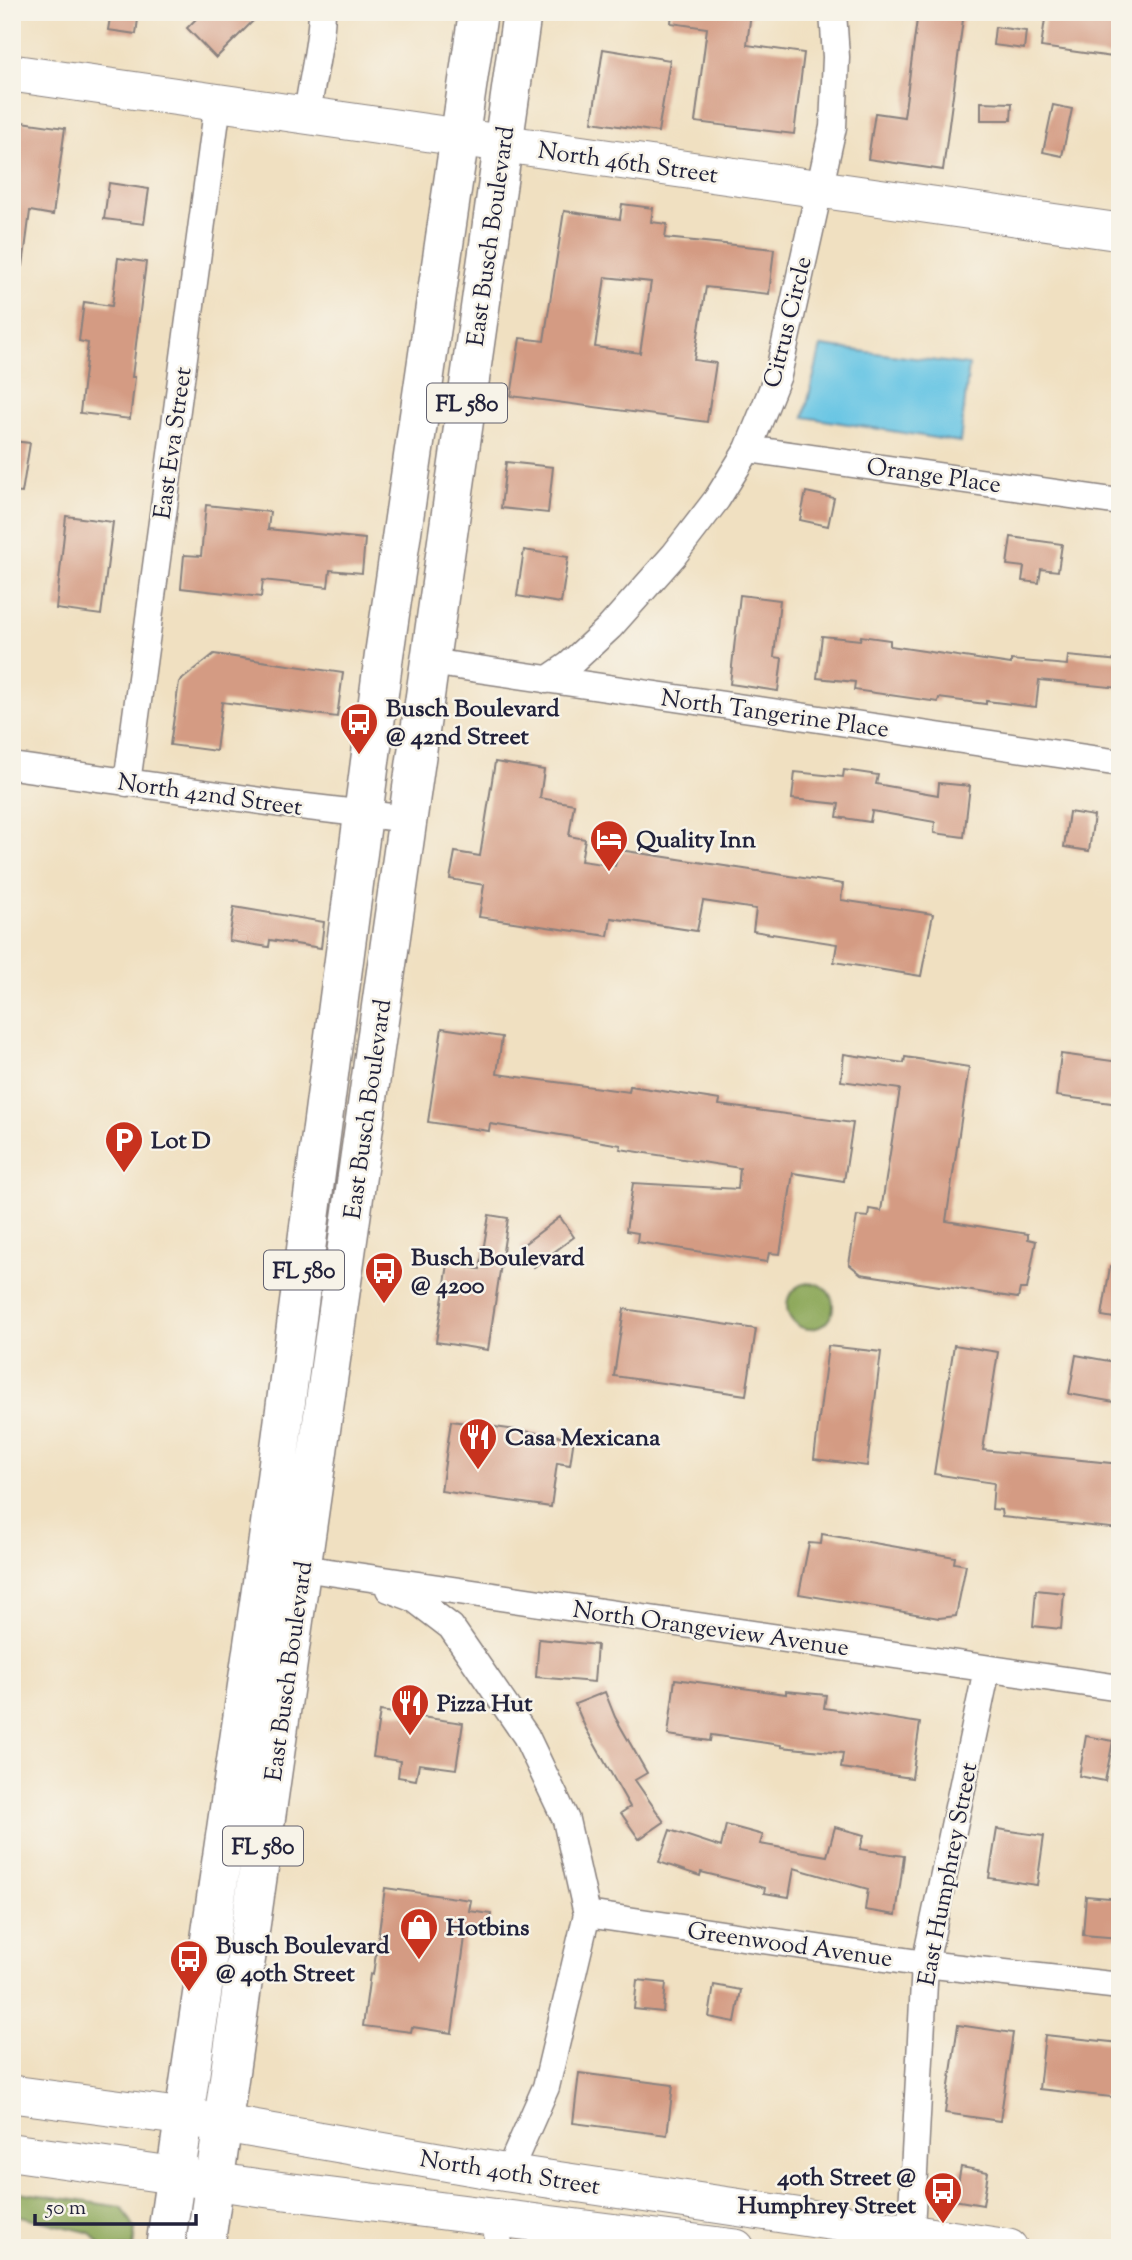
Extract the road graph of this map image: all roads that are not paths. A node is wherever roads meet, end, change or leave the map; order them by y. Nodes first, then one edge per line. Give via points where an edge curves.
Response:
1 (322, 12) edge
2 (478, 12) edge
3 (522, 12) edge
4 (833, 12) edge
5 (12, 73) edge
6 (218, 103) junction
7 (307, 116) junction
8 (461, 138) junction
9 (504, 144) junction
10 (818, 190) junction
11 (1120, 232) edge
12 (748, 449) junction
13 (1120, 502) edge
14 (430, 662) junction
15 (547, 680) junction
16 (1120, 763) edge
17 (12, 766) edge
18 (127, 783) junction
19 (364, 814) junction
20 (408, 819) junction
21 (299, 1311) junction
22 (302, 1568) junction
23 (349, 1575) junction
24 (988, 1669) junction
25 (1120, 1688) edge
26 (587, 1914) junction
27 (925, 1964) junction
28 (1120, 1986) edge
29 (12, 2095) edge
30 (184, 2117) junction
31 (224, 2124) junction
32 (12, 2152) edge
33 (508, 2173) junction
34 (175, 2176) junction
35 (214, 2181) junction
36 (497, 2233) edge
37 (911, 2240) edge
38 (165, 2248) edge
39 (205, 2248) edge
40 (736, 2248) edge
41 (1009, 2248) edge

1 - 7 street
2 - 8 main road, East Busch Boulevard / FL 580
3 - 9 main road, East Busch Boulevard / FL 580
4 - 10 street, Citrus Circle via 833,127
5 - 6 main road, North 46th Street
6 - 7 main road, North 46th Street
6 - 18 street, East Eva Street
7 - 8 main road, North 46th Street
8 - 9 main road, North 46th Street
8 - 19 main road, East Busch Boulevard / FL 580
9 - 10 main road, North 46th Street
9 - 14 main road, East Busch Boulevard / FL 580
10 - 11 main road, North 46th Street
10 - 12 street, Citrus Circle via 778,375
12 - 13 street, Orange Place
12 - 15 street, Citrus Circle via 674,555 610,627
14 - 15 street, North Tangerine Place
14 - 20 main road, East Busch Boulevard / FL 580
15 - 16 street, North Tangerine Place
17 - 18 street, North 42nd Street
18 - 19 street, North 42nd Street
19 - 20 street, North 42nd Street
19 - 21 main road, East Busch Boulevard / FL 580
20 - 22 main road, East Busch Boulevard / FL 580
21 - 22 main road via 309,1374 291,1537
21 - 30 main road, East Busch Boulevard / FL 580
22 - 23 street, North Orangeview Avenue
22 - 31 main road, East Busch Boulevard / FL 580
23 - 24 street, North Orangeview Avenue
23 - 26 street via 413,1598 451,1627 526,1736 566,1820
24 - 25 street, North Orangeview Avenue
24 - 27 street, East Humphrey Street
26 - 27 street, Greenwood Avenue
26 - 33 street via 546,2087
27 - 28 street, Greenwood Avenue
27 - 37 street, East Humphrey Street
29 - 30 main road, North 40th Street
30 - 31 main road, North 40th Street
30 - 34 main road, East Busch Boulevard / FL 580
31 - 33 main road, North 40th Street
31 - 35 main road, East Busch Boulevard / FL 580
32 - 34 main road, North 40th Street
33 - 37 main road, North 40th Street
34 - 35 main road, North 40th Street
34 - 38 main road, East Busch Boulevard / FL 580
35 - 36 main road, North 40th Street
35 - 39 main road, East Busch Boulevard / FL 580
36 - 40 main road, North 40th Street
37 - 41 main road, North 40th Street

